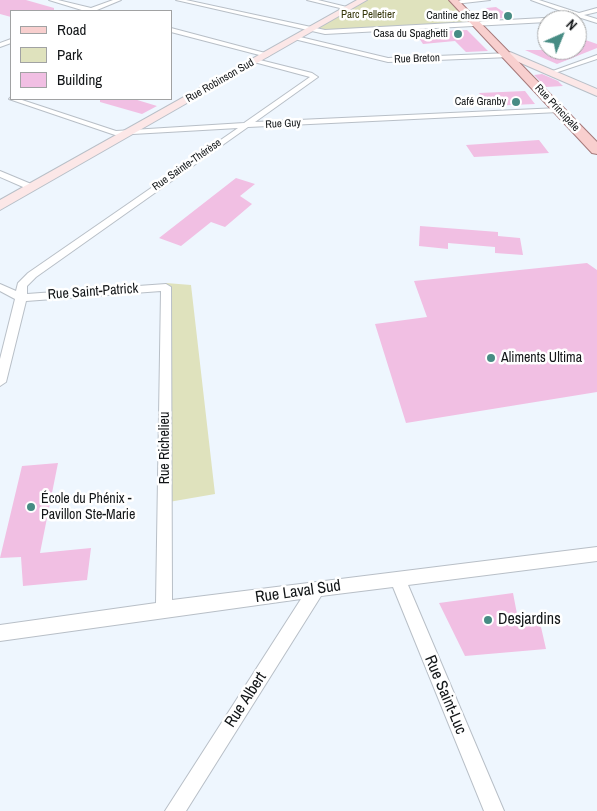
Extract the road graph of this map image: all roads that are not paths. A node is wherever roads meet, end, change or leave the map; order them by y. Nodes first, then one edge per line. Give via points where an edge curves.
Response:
1 (52, 0) edge
2 (118, 0) edge
3 (179, 0) edge
4 (310, 0) edge
5 (363, 0) edge
6 (487, 0) edge
7 (534, 0) edge
8 (458, 1) edge
9 (348, 8) junction
10 (88, 10) edge
11 (94, 10) edge
12 (565, 10) edge
13 (537, 21) edge
14 (480, 25) junction
15 (172, 30) edge
16 (311, 30) junction
17 (296, 38) junction
18 (267, 55) junction
19 (597, 57) edge
20 (510, 58) junction
21 (256, 61) junction
22 (532, 63) joint
23 (553, 72) junction
24 (597, 92) edge
25 (16, 100) edge
26 (559, 110) junction
27 (243, 126) junction
28 (128, 133) junction
29 (597, 150) edge
30 (0, 174) edge
31 (33, 188) junction
32 (0, 206) edge
33 (0, 287) edge
34 (166, 287) joint
35 (21, 298) junction
36 (0, 382) edge
37 (597, 554) edge
38 (398, 579) junction
39 (317, 589) junction
40 (164, 610) junction
41 (0, 633) edge
42 (175, 811) edge
43 (494, 811) edge

1 - 10 street
2 - 11 street
3 - 16 street
4 - 9 street
5 - 9 street, Rue Robinson Sud
6 - 8 street
7 - 12 street
8 - 14 main road, Rue Principale
9 - 16 street, Rue Robinson Sud
13 - 14 street
14 - 16 street
14 - 20 main road, Rue Principale
15 - 18 street
16 - 17 street, Rue Robinson Sud
17 - 18 street, Rue Robinson Sud
17 - 20 street, Rue Breton via 388,60
18 - 21 street, Rue Robinson Sud
19 - 23 street
20 - 22 main road
20 - 26 main road, Rue Principale
21 - 27 street, Rue Sainte-Thérèse via 315,77
21 - 28 street, Rue Robinson Sud
22 - 23 street
23 - 24 street
25 - 28 street, Rue Guy via 115,133
26 - 27 street, Rue Guy
26 - 29 main road, Rue Principale
27 - 28 street, Rue Guy
27 - 35 street, Rue Sainte-Thérèse via 32,275 22,285
28 - 31 street, Rue Robinson Sud
30 - 31 street
31 - 32 street, Rue Robinson Sud
33 - 35 street
34 - 35 street, Rue Saint-Patrick
34 - 40 street, Rue Richelieu
35 - 36 street, Rue Sainte-Thérèse
37 - 38 street, Rue Laval Sud
38 - 39 street, Rue Laval Sud
38 - 43 street, Rue Saint-Luc
39 - 40 street, Rue Laval Sud
39 - 42 street, Rue Albert
40 - 41 street, Rue Laval Sud

